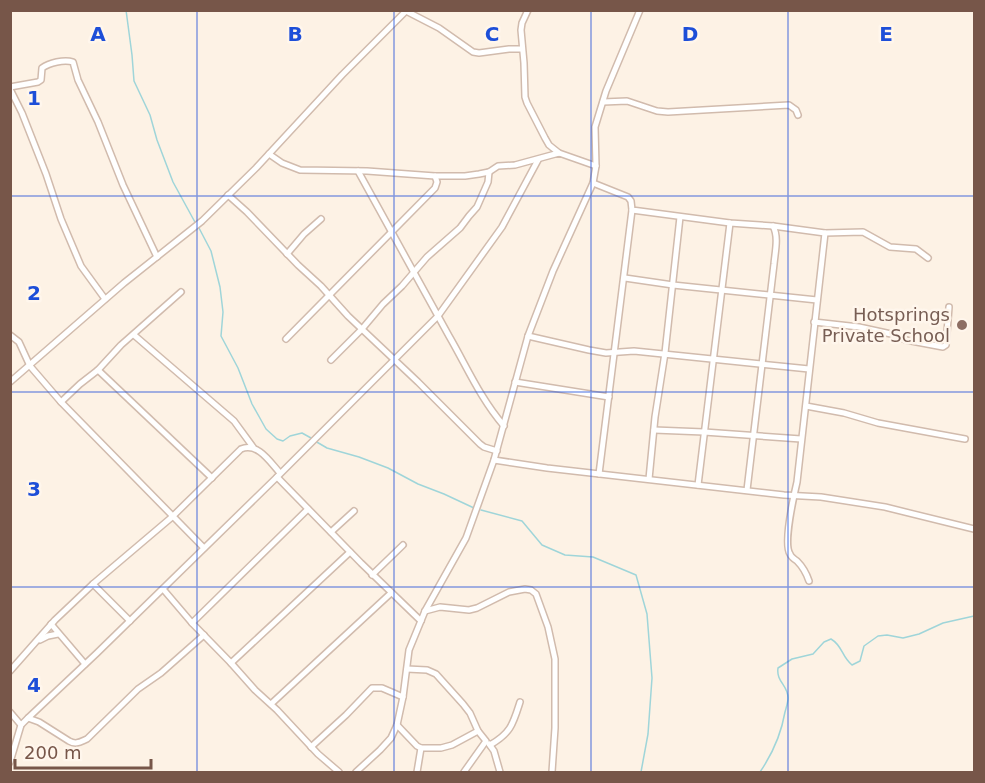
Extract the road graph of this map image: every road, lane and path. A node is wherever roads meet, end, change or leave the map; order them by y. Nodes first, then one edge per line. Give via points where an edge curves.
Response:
1 (528, 10) edge
2 (640, 10) edge
3 (407, 11) edge
4 (522, 49) junction
5 (10, 88) edge
6 (603, 102) junction
7 (798, 115) dead end
8 (559, 153) junction
9 (269, 154) junction
10 (538, 160) junction
11 (596, 166) junction
12 (358, 171) junction
13 (489, 172) junction
14 (435, 176) junction
15 (593, 183) junction
16 (228, 195) junction
17 (632, 210) junction
18 (680, 217) junction
19 (321, 219) dead end
20 (730, 223) junction
21 (773, 226) junction
22 (391, 232) junction
23 (825, 233) junction
24 (287, 254) junction
25 (157, 256) junction
26 (928, 258) dead end
27 (414, 273) junction
28 (625, 278) junction
29 (673, 285) junction
30 (722, 290) junction
31 (182, 292) dead end
32 (329, 295) junction
33 (770, 296) junction
34 (105, 299) junction
35 (817, 300) junction
36 (949, 307) dead end
37 (438, 316) junction
38 (814, 322) junction
39 (362, 328) junction
40 (10, 335) edge
41 (134, 335) junction
42 (528, 336) junction
43 (286, 339) dead end
44 (615, 352) junction
45 (665, 353) junction
46 (713, 359) junction
47 (331, 360) dead end
48 (394, 360) junction
49 (762, 364) junction
50 (30, 366) junction
51 (809, 369) junction
52 (98, 370) junction
53 (10, 382) edge
54 (515, 382) junction
55 (609, 397) junction
56 (61, 402) junction
57 (806, 406) junction
58 (504, 426) junction
59 (654, 430) junction
60 (704, 432) junction
61 (753, 435) junction
62 (801, 439) junction
63 (965, 439) dead end
64 (253, 447) junction
65 (497, 451) junction
66 (494, 460) junction
67 (599, 474) junction
68 (279, 475) junction
69 (212, 478) junction
70 (649, 479) junction
71 (698, 485) junction
72 (747, 490) junction
73 (793, 496) junction
74 (308, 508) junction
75 (354, 511) dead end
76 (172, 517) junction
77 (975, 529) edge
78 (331, 532) junction
79 (403, 545) dead end
80 (204, 548) junction
81 (350, 552) junction
82 (372, 575) junction
83 (810, 581) dead end
84 (93, 584) junction
85 (163, 588) junction
86 (391, 593) junction
87 (425, 611) junction
88 (129, 621) junction
89 (420, 621) junction
90 (192, 623) junction
91 (51, 624) junction
92 (58, 634) junction
93 (204, 635) junction
94 (33, 644) junction
95 (231, 663) junction
96 (85, 664) junction
97 (407, 669) junction
98 (10, 671) edge
99 (403, 697) junction
100 (520, 702) dead end
101 (271, 704) junction
102 (10, 712) edge
103 (28, 718) junction
104 (21, 725) junction
105 (397, 725) junction
106 (478, 731) junction
107 (488, 743) junction
108 (311, 747) junction
109 (421, 748) junction
110 (10, 762) edge
111 (339, 772) edge
112 (356, 772) edge
113 (417, 772) edge
114 (464, 772) edge
115 (500, 772) edge
116 (552, 772) edge

1 - 4 street via 522,23
2 - 6 street
3 - 4 street via 473,52
3 - 9 street
4 - 8 street via 526,103 547,141
5 - 25 street via 38,82 42,68 49,65 73,62
5 - 34 street via 81,266
6 - 7 street via 627,101 668,112 789,105
6 - 11 street via 596,127
8 - 10 street
8 - 11 street
9 - 12 street via 300,170
9 - 16 street
10 - 13 street via 498,166
10 - 37 street via 502,228
11 - 15 street
12 - 14 street
12 - 22 street
13 - 14 street
13 - 27 street via 477,207
14 - 22 street via 435,188
15 - 17 street via 628,197
15 - 42 street
16 - 24 street
16 - 25 street
17 - 18 street
17 - 28 street
18 - 20 street
18 - 29 street
19 - 24 street
20 - 21 street
20 - 30 street
21 - 23 street
21 - 33 street via 776,237
22 - 27 street
22 - 32 street
23 - 26 street via 863,232 890,247 916,249
23 - 35 street
24 - 32 street
25 - 34 street
27 - 37 street
27 - 39 street
28 - 29 street
28 - 44 street
29 - 30 street
29 - 45 street
30 - 33 street
30 - 46 street
31 - 41 street
32 - 39 street
32 - 43 street
33 - 35 street
33 - 49 street
34 - 50 street
35 - 38 street
36 - 38 street via 943,346 859,327
37 - 48 street
37 - 58 street via 477,390
38 - 51 street
39 - 47 street
39 - 48 street
40 - 50 street via 19,342
41 - 52 street
41 - 64 street via 234,421
42 - 44 street
42 - 54 street
44 - 45 street
44 - 55 street
45 - 46 street
45 - 59 street
46 - 49 street
46 - 60 street
48 - 65 street via 480,444
48 - 68 street
49 - 51 street
49 - 61 street
50 - 53 street
50 - 56 street
51 - 57 street
52 - 56 street
52 - 69 street
54 - 55 street
54 - 58 street
55 - 67 street
56 - 76 street
57 - 62 street
57 - 63 street
58 - 65 street
59 - 60 street
59 - 70 street
60 - 61 street
60 - 71 street
61 - 62 street
61 - 72 street
62 - 73 street
64 - 68 street
64 - 69 street via 241,449
65 - 66 street
66 - 67 street
66 - 87 street via 466,538
67 - 70 street
68 - 74 street
68 - 80 street
69 - 76 street
70 - 71 street
71 - 72 street
72 - 73 street
73 - 77 street via 885,507
73 - 83 street via 789,554
74 - 78 street
74 - 90 street
75 - 78 street
76 - 80 street
76 - 84 street
78 - 81 street
79 - 82 street
80 - 85 street
81 - 82 street
81 - 95 street
82 - 86 street
84 - 88 street
84 - 91 street
85 - 88 street
85 - 90 street
86 - 89 street
86 - 101 street
87 - 89 street
87 - 116 street via 440,607 469,610 525,589 536,594 555,658
88 - 96 street
89 - 97 street via 409,650
90 - 93 street
91 - 92 street
91 - 94 street
92 - 94 street
92 - 96 street
93 - 95 street
93 - 103 street via 79,743
94 - 98 street
95 - 101 street
96 - 103 street
97 - 99 street
97 - 106 street via 436,674 461,700
99 - 105 street
99 - 108 street via 382,687 372,688
100 - 107 street via 508,732
101 - 108 street
102 - 104 street
103 - 104 street
104 - 110 street
105 - 109 street
105 - 112 street via 391,738
106 - 107 street
106 - 109 street via 452,745
107 - 114 street
107 - 115 street via 498,759
108 - 111 street
109 - 113 street

